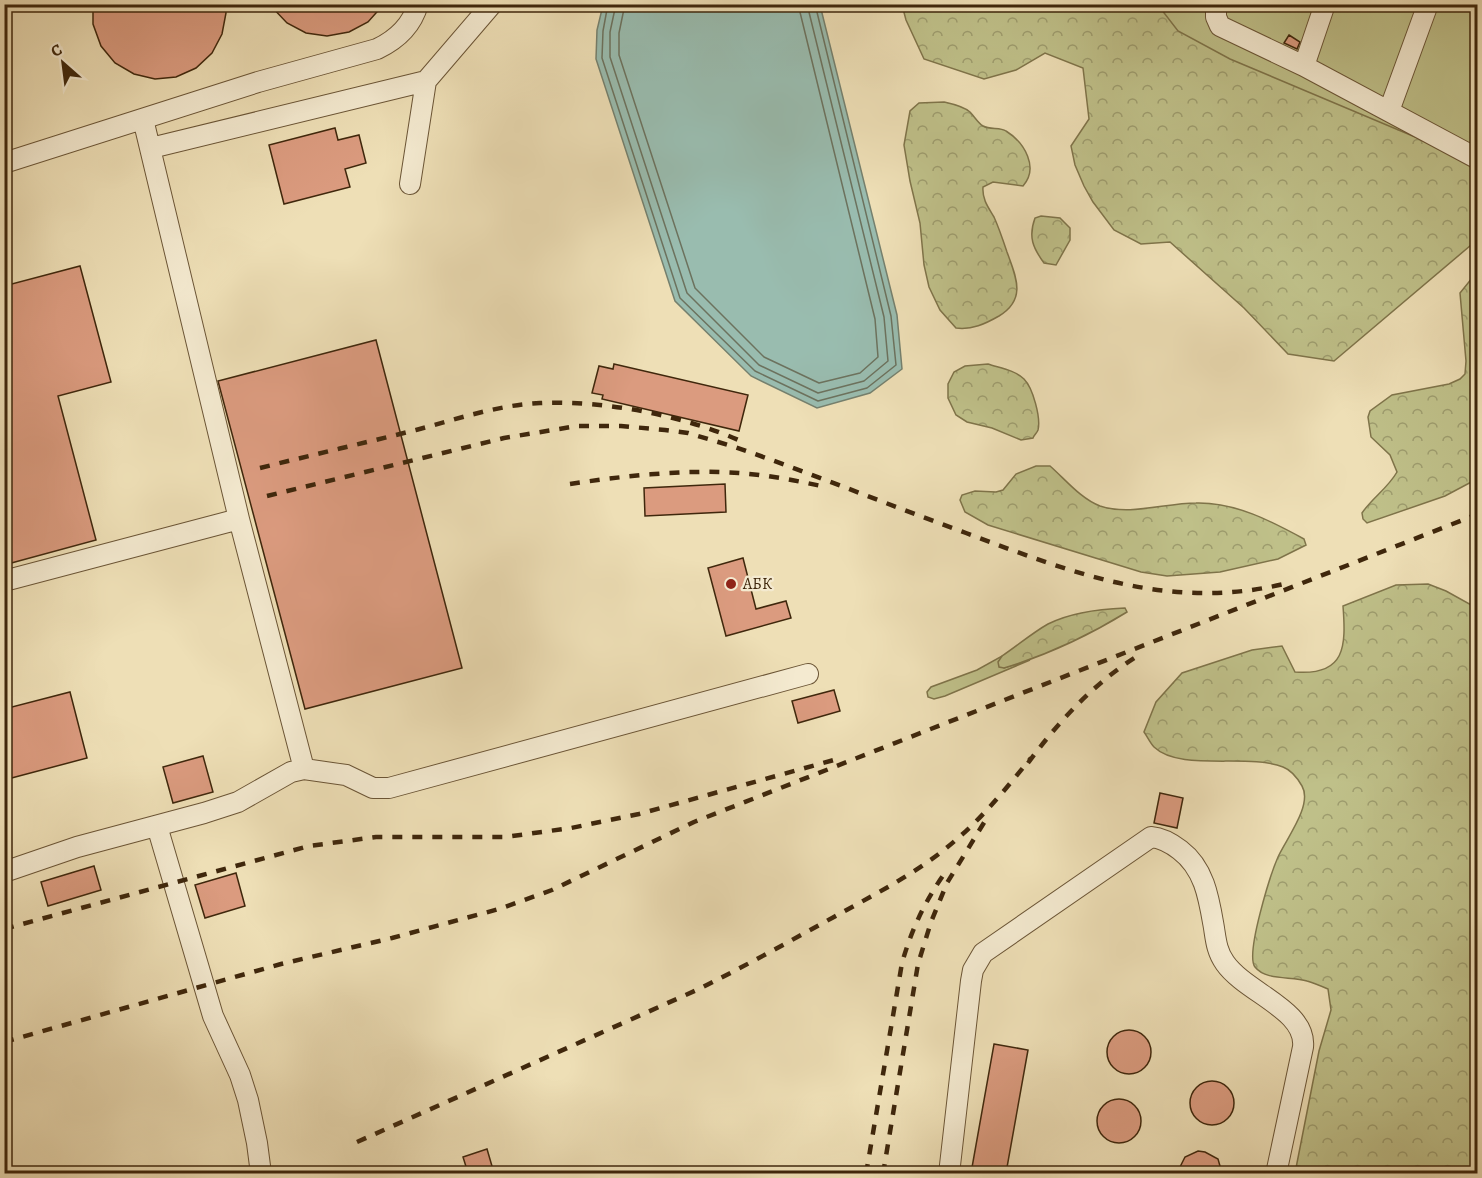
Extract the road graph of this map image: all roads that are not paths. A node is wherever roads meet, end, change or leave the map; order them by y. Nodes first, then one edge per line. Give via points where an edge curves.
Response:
1 (418, 4) edge
2 (492, 4) edge
3 (1216, 4) edge
4 (1325, 4) edge
5 (1428, 4) edge
6 (1304, 66) junction
7 (426, 81) junction
8 (1389, 111) junction
9 (143, 119) junction
10 (151, 148) junction
11 (1478, 159) edge
12 (4, 163) edge
13 (410, 184) dead end
14 (239, 519) junction
15 (4, 581) edge
16 (808, 674) dead end
17 (304, 769) junction
18 (157, 826) junction
19 (4, 872) edge
20 (260, 1166) dead end
21 (949, 1173) edge
22 (1276, 1173) edge

1 - 9 lane via 405,28 377,49
2 - 7 lane
3 - 6 lane via 1220,26
4 - 6 lane
5 - 8 lane
6 - 8 lane
7 - 10 lane
7 - 13 lane
8 - 11 lane
9 - 10 lane
9 - 12 lane
10 - 14 lane
14 - 15 lane
14 - 17 lane
16 - 17 lane via 389,788 373,788 346,775
17 - 18 lane via 291,772 238,802
18 - 19 lane
18 - 20 lane via 213,1016 248,1100
21 - 22 lane via 971,981 977,962 984,953 1150,837 1161,838 1187,855 1205,882 1216,948 1225,964 1253,990 1287,1012 1301,1029 1303,1047

